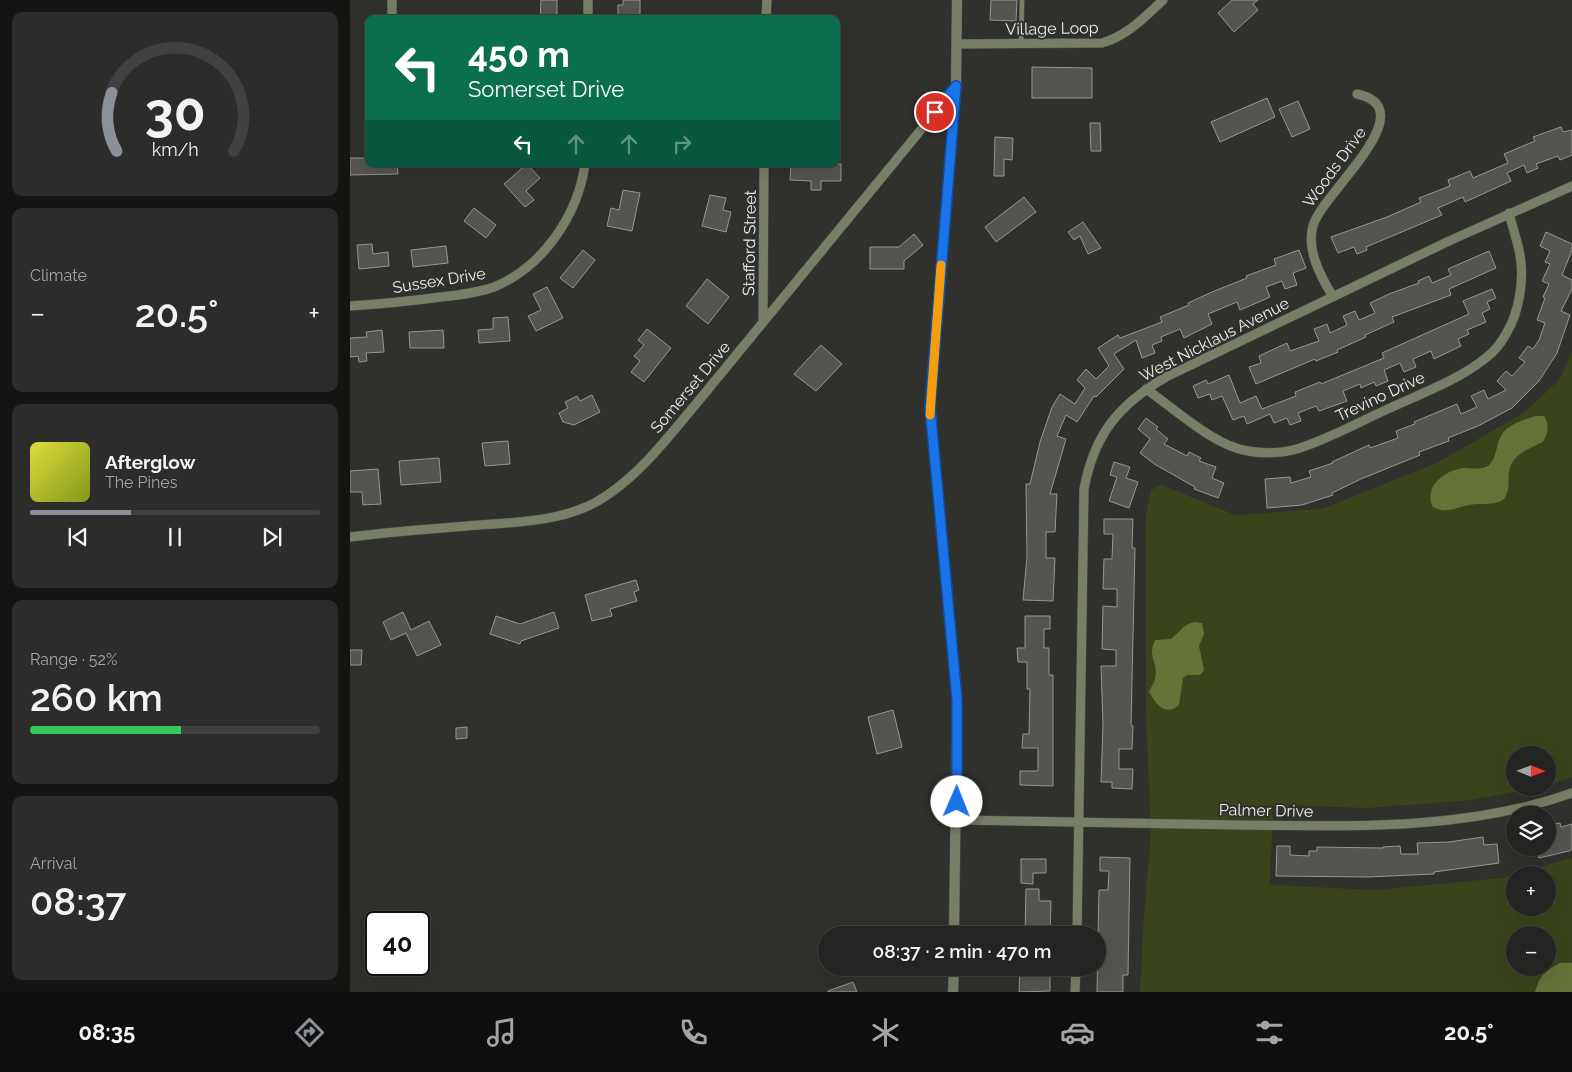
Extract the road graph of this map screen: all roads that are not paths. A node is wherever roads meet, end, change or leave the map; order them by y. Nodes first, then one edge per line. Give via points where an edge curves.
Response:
1 (392, 0) edge
2 (588, 0) edge
3 (767, 0) edge
4 (957, 0) edge
5 (1022, 0) edge
6 (1164, 0) edge
7 (392, 15) edge
8 (588, 15) edge
9 (766, 15) edge
10 (956, 44) junction
11 (1021, 44) junction
12 (956, 86) junction
13 (1357, 94) dead end
14 (584, 167) edge
15 (764, 167) edge
16 (1572, 186) edge
17 (1508, 213) junction
18 (1333, 297) junction
19 (350, 306) edge
20 (763, 322) junction
21 (1146, 389) junction
22 (350, 537) edge
23 (1572, 793) edge
24 (956, 820) junction
25 (1079, 823) junction
26 (954, 926) edge
27 (1077, 926) edge
28 (954, 976) edge
29 (1076, 976) edge
30 (953, 992) edge
31 (1076, 992) edge

1 - 7 street
2 - 8 street
3 - 9 street
4 - 10 street
5 - 11 lane
6 - 11 street, Village Loop via 1134,27 1110,41 1083,45
10 - 11 street, Village Loop
10 - 12 street
12 - 20 street, Somerset Drive
12 - 24 street via 930,407 957,700
13 - 18 street, Woods Drive via 1378,105 1382,114 1380,128 1315,218 1312,234 1316,263
14 - 19 street, Sussex Drive via 578,198 568,220 538,255 503,282 460,295
15 - 20 street, Stafford Street
16 - 17 street, West Nicklaus Avenue
17 - 18 street, West Nicklaus Avenue
17 - 21 street, Trevino Drive via 1520,251 1518,304 1511,324 1487,357 1426,391 1322,440 1268,453 1237,449 1218,441
18 - 21 street, West Nicklaus Avenue
20 - 22 street, Somerset Drive via 655,452 627,481 594,504 569,514 542,518
21 - 25 street, West Nicklaus Avenue via 1132,399 1105,431 1088,468 1084,490
23 - 25 street, Palmer Drive via 1511,811 1397,824
24 - 25 street, Palmer Drive
24 - 26 street
25 - 27 street, West Nicklaus Avenue
28 - 30 street
29 - 31 street

